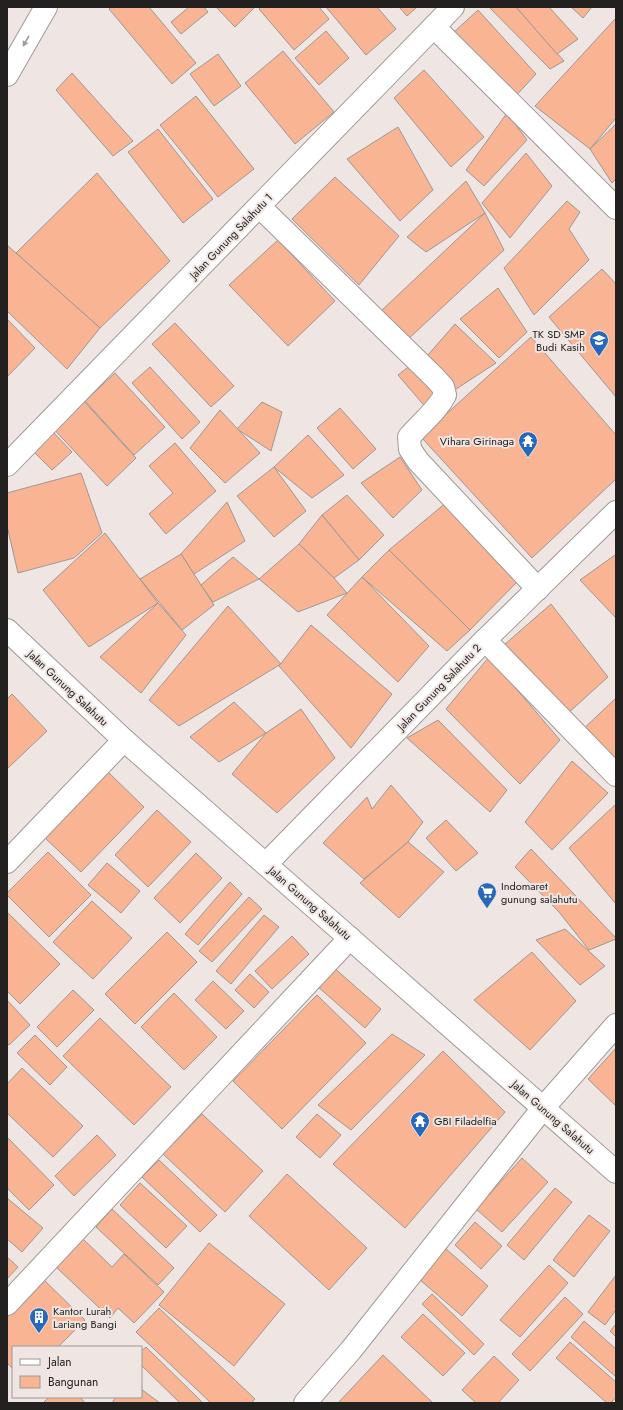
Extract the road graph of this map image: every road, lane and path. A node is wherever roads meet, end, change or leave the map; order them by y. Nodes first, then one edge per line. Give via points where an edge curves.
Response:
1 (46, 7) edge
2 (453, 7) edge
3 (434, 27) junction
4 (7, 75) edge
5 (260, 207) junction
6 (616, 208) edge
7 (7, 465) edge
8 (616, 512) edge
9 (538, 589) junction
10 (7, 630) edge
11 (485, 640) junction
12 (124, 740) junction
13 (616, 774) edge
14 (7, 862) edge
15 (266, 864) junction
16 (350, 938) junction
17 (616, 1025) edge
18 (542, 1108) junction
19 (616, 1172) edge
20 (7, 1304) edge
21 (305, 1403) edge

1 -> 4 street
2 - 3 street, Jalan Gunung Salahutu 1
3 - 5 street, Jalan Gunung Salahutu 1
3 - 6 street
5 - 7 street, Jalan Gunung Salahutu 1
5 - 9 street via 443,387 444,399 409,438 410,449 418,461
8 - 9 street, Jalan Gunung Salahutu 2
9 - 11 street, Jalan Gunung Salahutu 2
10 - 12 street, Jalan Gunung Salahutu
11 - 13 street
11 - 15 street, Jalan Gunung Salahutu 2
12 - 14 street
12 - 15 street, Jalan Gunung Salahutu
15 - 16 street, Jalan Gunung Salahutu
16 - 18 street, Jalan Gunung Salahutu
16 - 20 street
17 - 18 street
18 - 19 street, Jalan Gunung Salahutu
18 - 21 street via 351,1350

